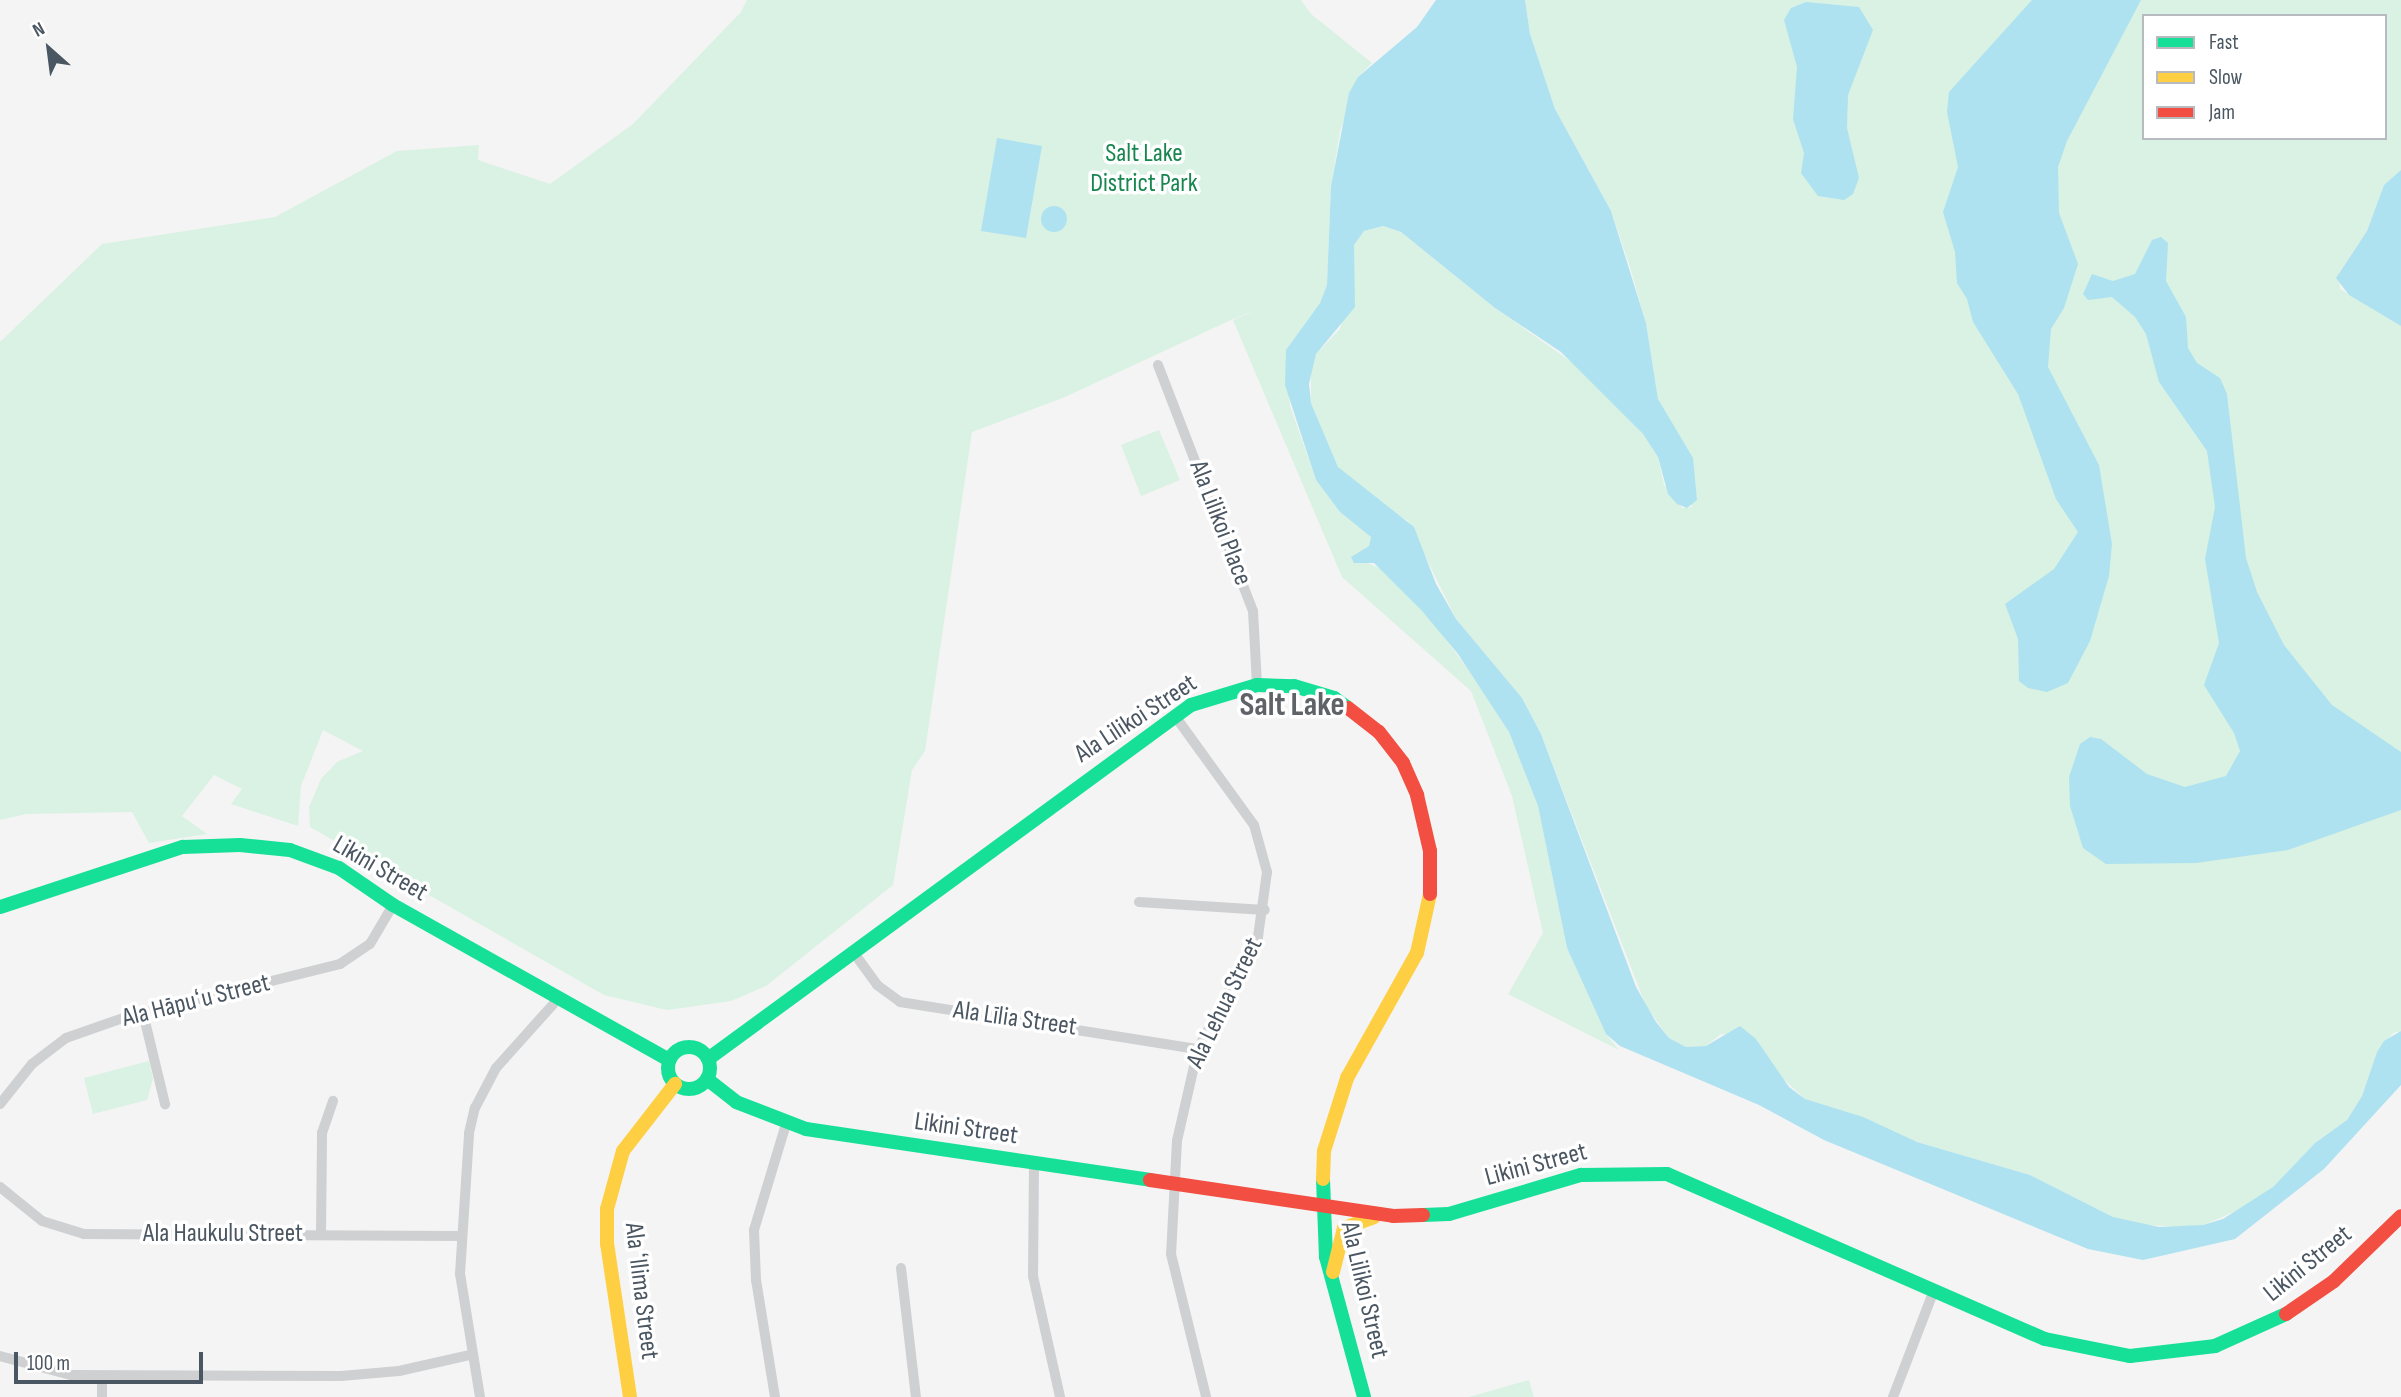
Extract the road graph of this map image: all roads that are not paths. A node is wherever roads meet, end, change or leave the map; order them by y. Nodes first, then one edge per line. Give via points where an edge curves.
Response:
1 (1158, 365) dead end
2 (1257, 685) junction
3 (1175, 716) junction
4 (1139, 902) dead end
5 (393, 905) junction
6 (0, 907) edge
7 (1265, 910) junction
8 (854, 953) junction
9 (558, 999) junction
10 (143, 1013) junction
11 (1198, 1049) junction
12 (708, 1059) junction
13 (668, 1060) junction
14 (707, 1079) junction
15 (675, 1084) junction
16 (333, 1101) dead end
17 (0, 1104) edge
18 (166, 1104) dead end
19 (786, 1124) junction
20 (1034, 1164) junction
21 (1173, 1185) junction
22 (0, 1187) edge
23 (1322, 1204) junction
24 (1393, 1216) junction
25 (2401, 1216) edge
26 (321, 1234) junction
27 (461, 1236) junction
28 (901, 1268) dead end
29 (1331, 1280) junction
30 (1934, 1290) junction
31 (470, 1355) junction
32 (0, 1356) edge
33 (102, 1376) junction
34 (102, 1397) edge
35 (480, 1397) edge
36 (630, 1397) edge
37 (775, 1397) edge
38 (916, 1397) edge
39 (1060, 1397) edge
40 (1206, 1397) edge
41 (1364, 1397) edge
42 (1893, 1397) edge

1 - 2 street, Ala Lilikoi Place via 1251,603 1257,627
2 - 3 street, Ala Lilikoi Street via 1209,697
2 - 23 street, Ala Lilikoi Street via 1314,691 1350,708 1380,732 1411,778 1430,851 1430,899 1423,933 1406,978 1337,1100 1324,1152
3 - 7 street, Ala Lehua Street via 1254,825 1267,872
3 - 8 street, Ala Lilikoi Street
4 - 7 street
5 - 6 street, Likini Street via 351,875 306,855 211,845 147,856
5 - 9 street, Likini Street
5 - 10 street, Ala Hāpuʻu Street via 370,944 340,964
7 - 11 street, Ala Lehua Street via 1251,956
8 - 11 street, Ala Līlia Street via 877,985 900,1002
8 - 12 street, Ala Lilikoi Street
9 - 13 street, Likini Street
9 - 27 street via 508,1053 475,1108 466,1157
10 - 17 street, Ala Hāpuʻu Street via 89,1028 54,1045
10 - 18 street
11 - 21 street, Ala Lehua Street via 1181,1114
12 - 13 street via 692,1046 678,1049
12 - 14 street
13 - 15 street via 668,1073
14 - 15 street via 696,1088
14 - 19 street, Likini Street via 736,1102
15 - 36 street, Ala ʻIlima Street via 623,1151 607,1209 607,1244
16 - 26 street via 323,1133
19 - 20 street, Likini Street
19 - 37 street via 754,1230 756,1280
20 - 21 street, Likini Street
20 - 39 street via 1033,1276
21 - 23 street, Likini Street
21 - 40 street, Ala Lehua Street via 1173,1266
22 - 26 street, Ala Haukulu Street via 42,1221 84,1234
23 - 24 street, Likini Street
23 - 29 street, Ala Lilikoi Street
24 - 29 street via 1359,1220 1344,1228
24 - 30 street, Likini Street via 1449,1214 1581,1175 1652,1172 1743,1204
25 - 30 street, Likini Street via 2334,1281 2289,1314 2235,1340 2187,1352 2130,1356 2061,1345
26 - 27 street, Ala Haukulu Street
27 - 31 street via 461,1286
28 - 38 street
29 - 41 street, Ala Lilikoi Street
30 - 42 street
31 - 33 street via 359,1376
31 - 35 street
32 - 33 street via 44,1371
33 - 34 street

